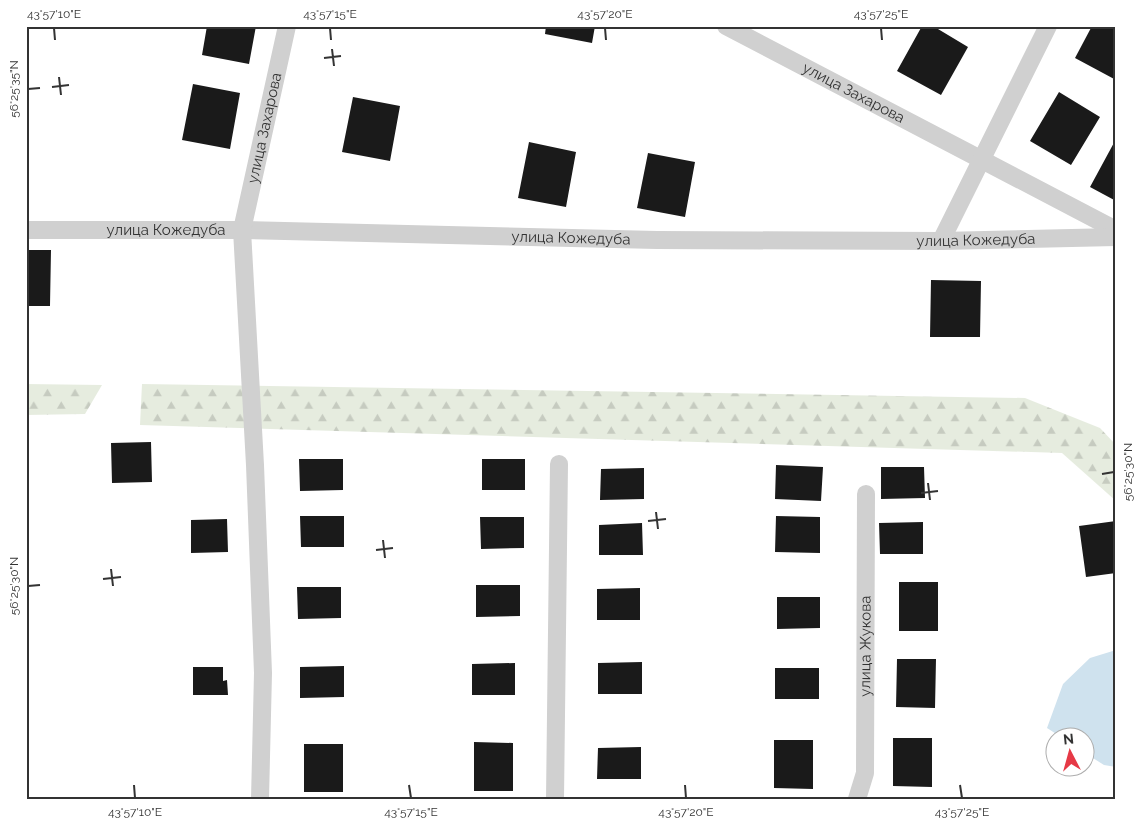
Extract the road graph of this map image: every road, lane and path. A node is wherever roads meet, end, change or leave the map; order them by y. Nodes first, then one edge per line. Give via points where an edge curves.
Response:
1 (287, 26) edge
2 (726, 26) edge
3 (1048, 26) edge
4 (982, 160) junction
5 (26, 230) edge
6 (242, 230) junction
7 (1116, 230) edge
8 (1116, 237) edge
9 (941, 241) junction
10 (559, 464) dead end
11 (866, 494) dead end
12 (260, 799) edge
13 (554, 799) edge
14 (857, 799) edge

1 - 6 street, улица Захарова
2 - 4 street, улица Захарова
3 - 4 street
4 - 7 street
4 - 9 street
5 - 6 street, улица Кожедуба
6 - 9 street, улица Кожедуба via 657,240
6 - 12 street, улица Захарова via 264,673
8 - 9 street, улица Кожедуба
10 - 13 street
11 - 14 street, улица Жукова via 865,773

